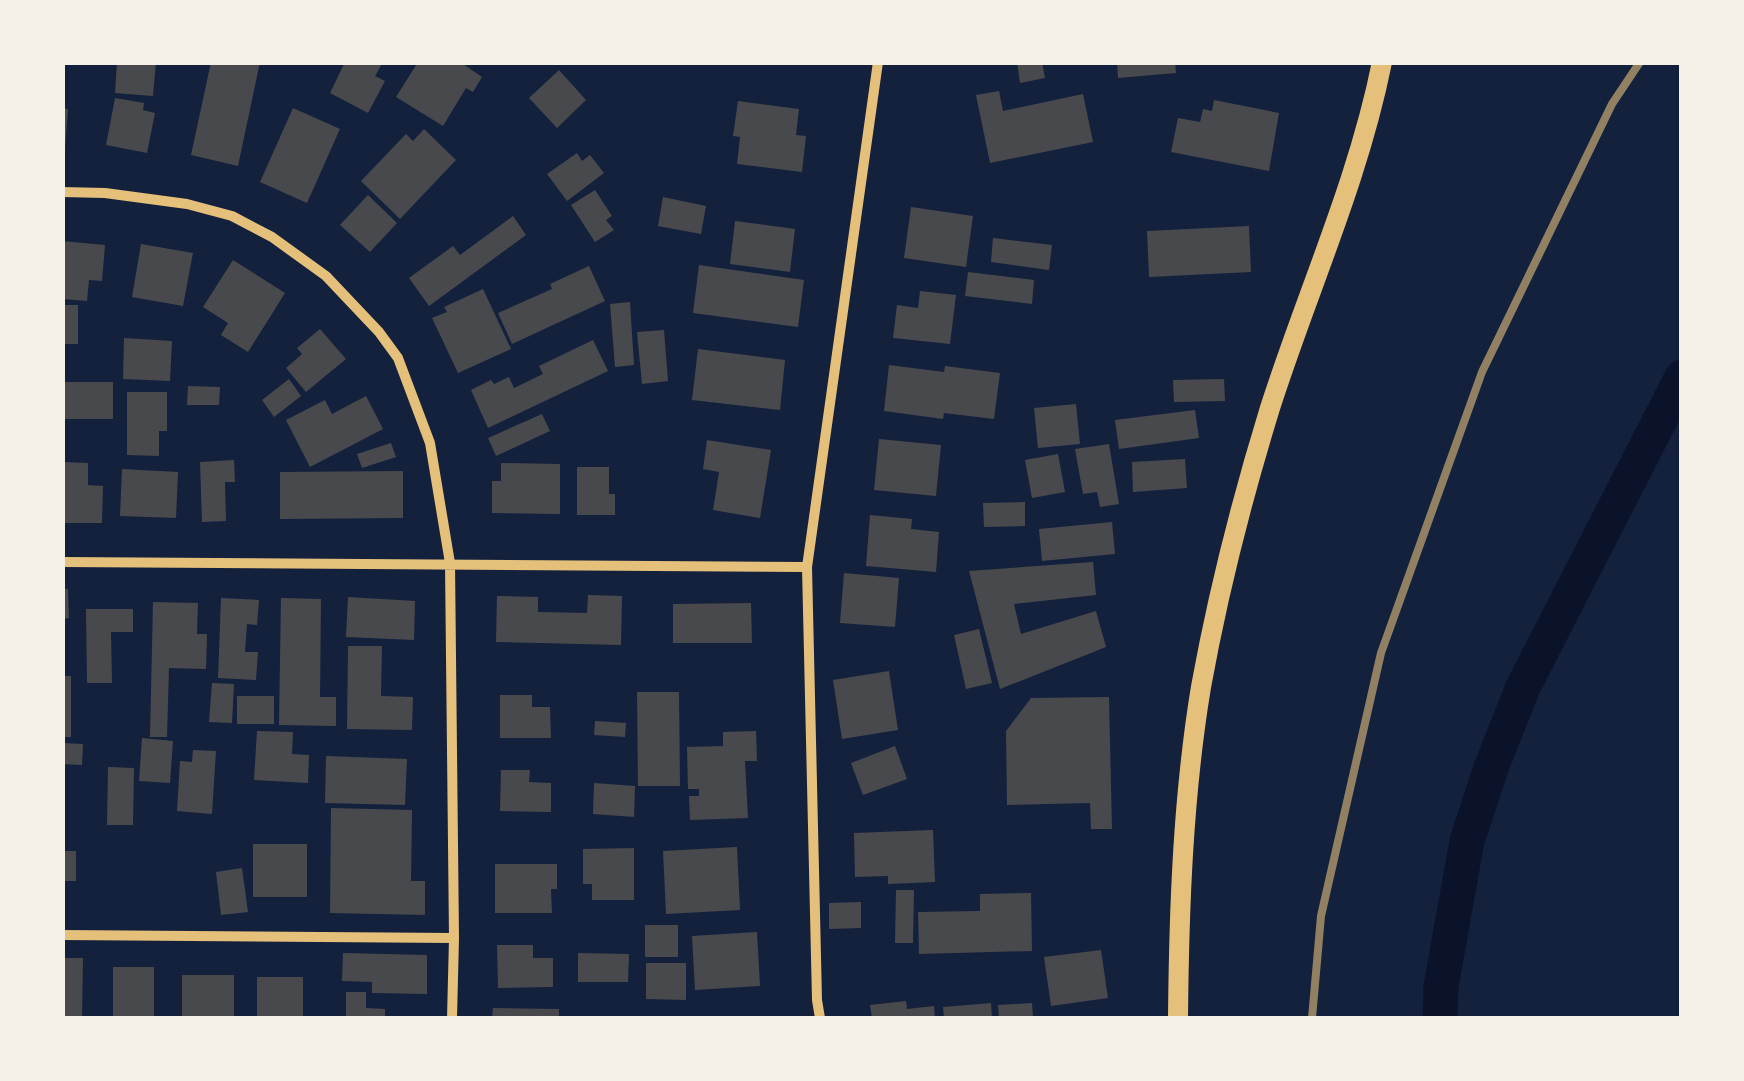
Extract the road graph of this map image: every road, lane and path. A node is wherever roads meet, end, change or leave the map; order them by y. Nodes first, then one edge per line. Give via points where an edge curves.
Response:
1 (878, 62) edge
2 (1382, 62) edge
3 (62, 192) edge
4 (62, 562) edge
5 (450, 563) junction
6 (807, 567) junction
7 (62, 936) edge
8 (454, 938) junction
9 (452, 1018) edge
10 (820, 1018) edge
11 (1178, 1018) edge

1 - 6 street
2 - 11 main road via 1350,188 1270,410 1212,630 1184,836
3 - 5 street via 104,192 232,216 326,276 398,358 430,443
4 - 5 street
5 - 6 street
5 - 8 street
6 - 10 street
7 - 8 street
8 - 9 street

